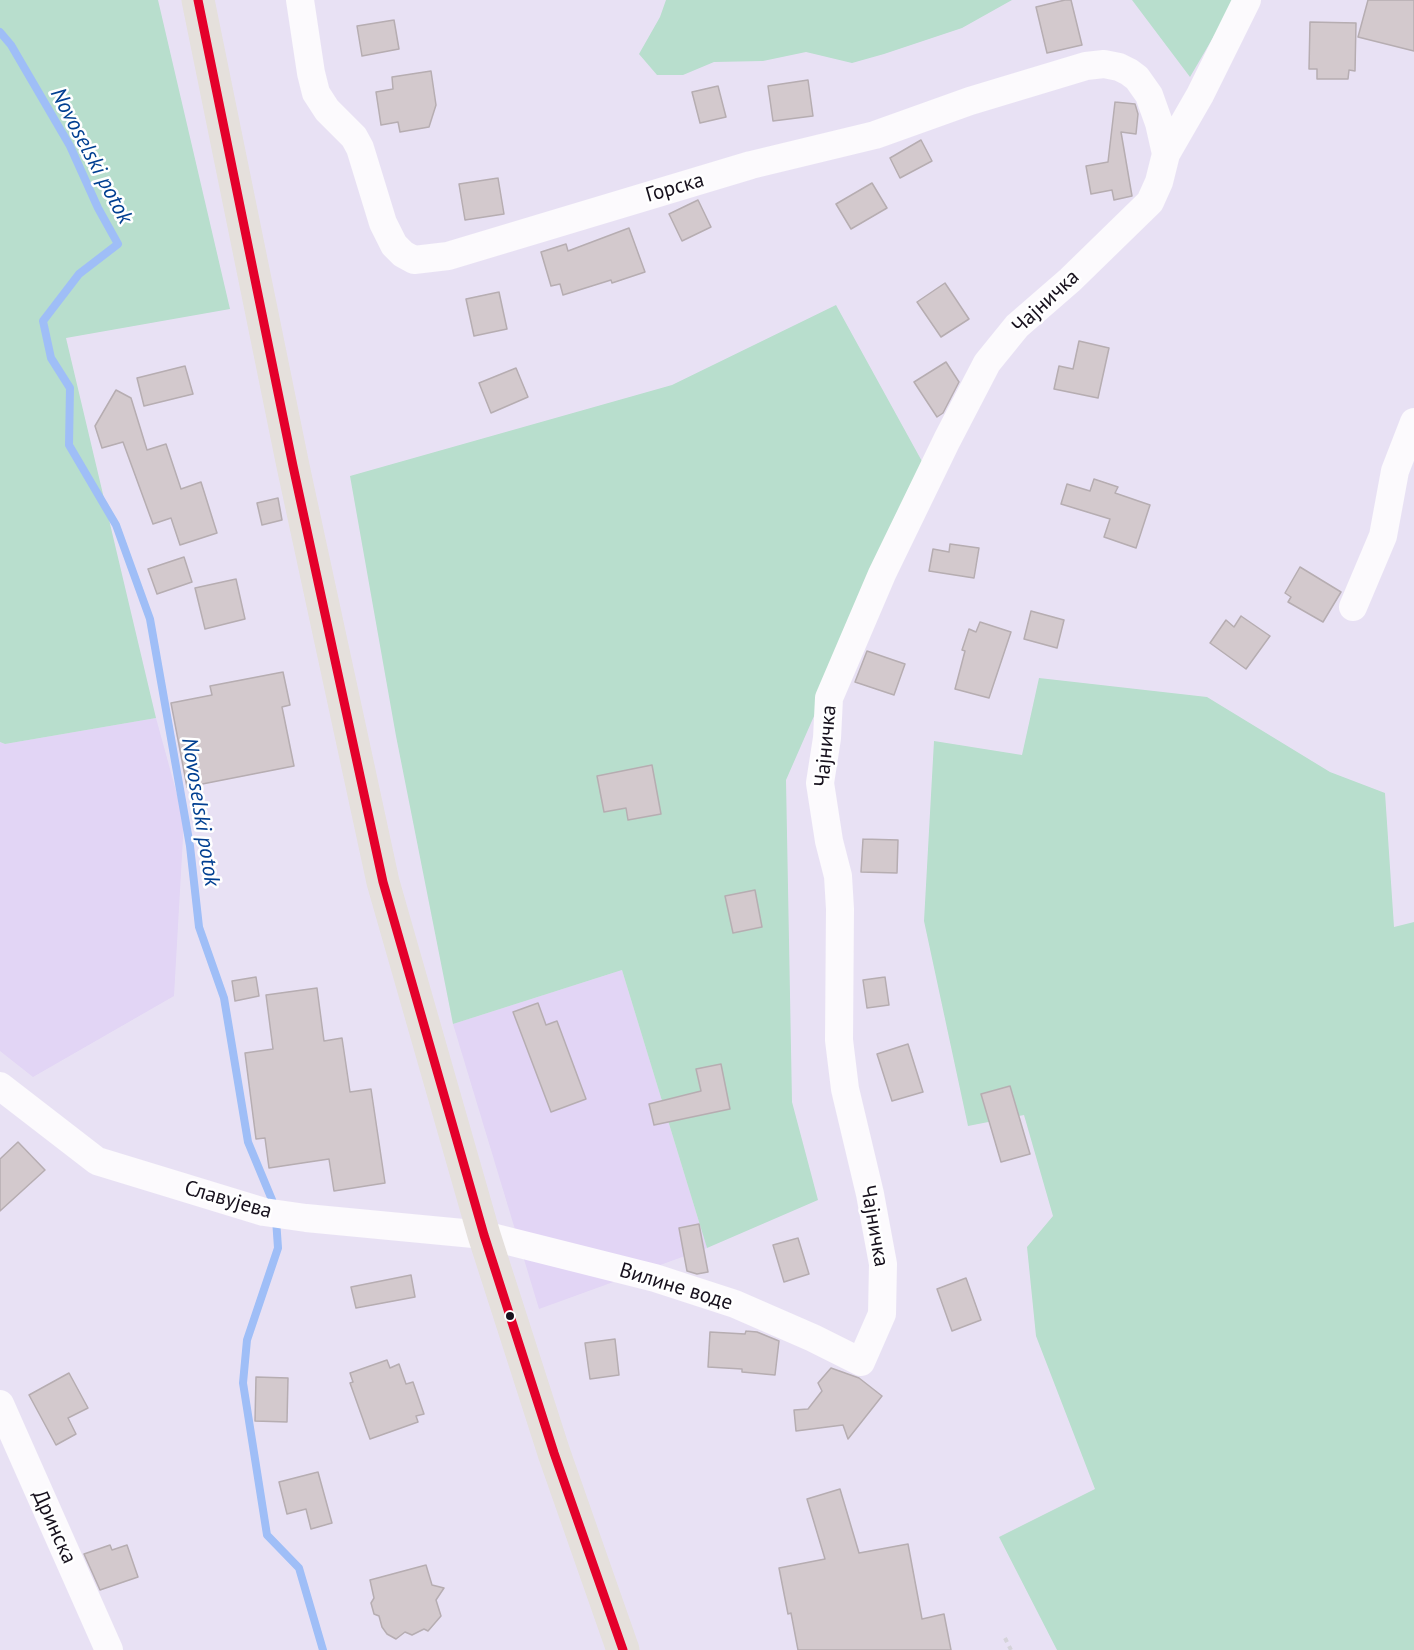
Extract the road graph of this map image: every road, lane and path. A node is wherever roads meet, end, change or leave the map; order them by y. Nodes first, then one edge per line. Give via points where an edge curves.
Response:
1 (300, 0) edge
2 (1247, 0) edge
3 (203, 1) edge
4 (1166, 154) junction
5 (1414, 422) edge
6 (1353, 607) dead end
7 (0, 1086) edge
8 (484, 1235) junction
9 (861, 1362) joint
10 (0, 1404) edge
11 (1005, 1638) dead end
12 (109, 1650) edge
13 (623, 1650) edge
14 (1011, 1650) edge

1 - 4 street, Горска via 316,93 354,137 382,223 394,245 414,260 448,256 751,165 875,135 1086,66 1119,67 1137,78 1149,95
2 - 4 street
3 - 8 main road via 293,466 383,882
4 - 9 street, Чајничка via 1150,202 1017,326 987,363 882,574 829,698 820,783 838,876 838,1040 883,1264 882,1314
5 - 6 street via 1395,471 1383,536
7 - 8 street, Славујева via 97,1161 264,1212
8 - 9 street, Вилине воде via 655,1278 735,1304
8 - 13 main road
10 - 12 street, Дринска
11 - 14 path

